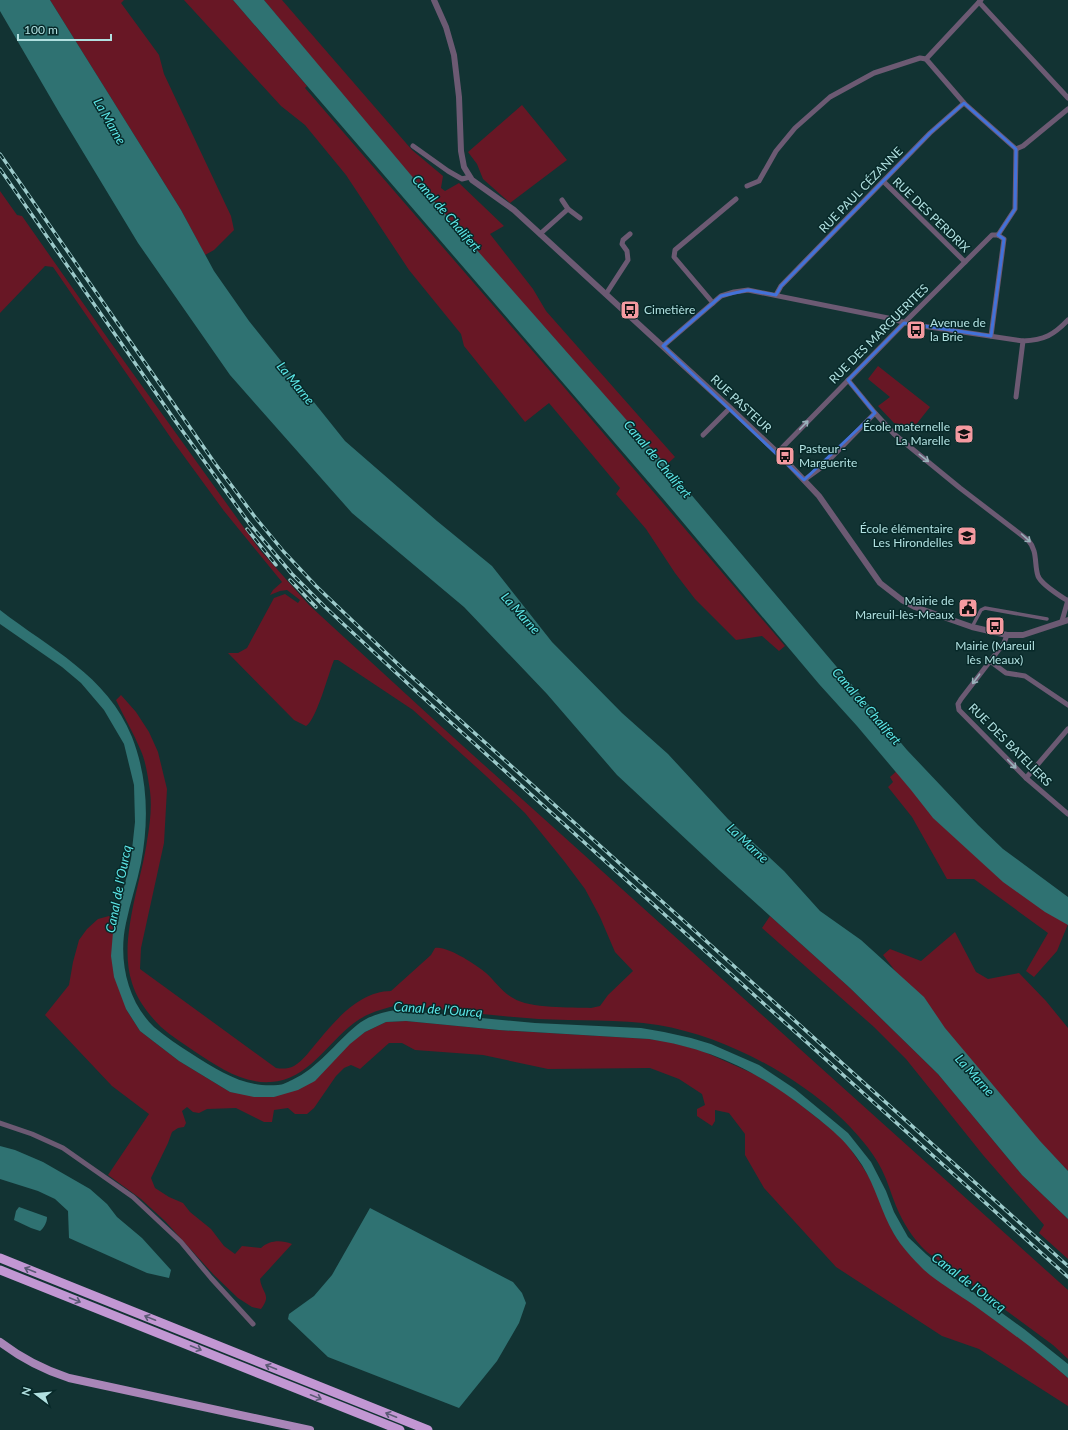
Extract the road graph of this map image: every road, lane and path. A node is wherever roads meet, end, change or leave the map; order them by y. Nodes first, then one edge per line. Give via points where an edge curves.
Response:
1 (434, 0) edge
2 (980, 1) edge
3 (926, 59) junction
4 (1068, 98) edge
5 (964, 103) junction
6 (1068, 109) edge
7 (413, 146) dead end
8 (1016, 149) junction
9 (470, 178) junction
10 (884, 182) junction
11 (747, 186) dead end
12 (736, 199) dead end
13 (562, 200) dead end
14 (568, 209) junction
15 (580, 218) dead end
16 (540, 234) junction
17 (630, 234) dead end
18 (998, 234) junction
19 (965, 262) junction
20 (606, 294) junction
21 (776, 295) junction
22 (713, 303) junction
23 (1068, 320) edge
24 (904, 323) junction
25 (991, 336) junction
26 (1024, 341) junction
27 (663, 346) junction
28 (848, 380) junction
29 (1016, 396) dead end
30 (730, 408) junction
31 (875, 413) junction
32 (703, 435) dead end
33 (777, 453) junction
34 (804, 480) junction
35 (1068, 601) edge
36 (1047, 619) dead end
37 (1065, 620) edge
38 (972, 627) junction
39 (1007, 636) junction
40 (990, 661) junction
41 (1068, 705) edge
42 (1068, 729) edge
43 (1026, 778) junction
44 (1068, 814) edge
45 (0, 1123) edge
46 (0, 1258) edge
47 (0, 1270) edge
48 (253, 1324) dead end
49 (0, 1342) edge
50 (310, 1430) edge
51 (400, 1430) edge
52 (428, 1430) edge

1 - 9 street, RUE PASTEUR via 446,27 457,69 461,152 464,167
2 - 3 street
2 - 4 street
3 - 5 street
3 - 11 street via 920,58 874,73 830,97 795,128 776,151 758,181
5 - 8 street
5 - 10 street, RUE PAUL CÉZANNE via 930,133
6 - 8 street
7 - 9 street via 462,179
8 - 18 street via 1015,210
9 - 16 street, RUE PASTEUR via 514,210
10 - 19 street, RUE DES PERDRIX
10 - 21 street, RUE PAUL CÉZANNE via 781,286
12 - 22 street via 673,252 674,257
13 - 14 street
14 - 15 street
14 - 16 street
16 - 20 street, RUE PASTEUR
17 - 20 street via 622,244 628,251 628,260
18 - 19 street, RUE DES MARGUERITES via 992,235
18 - 25 street via 1004,238
19 - 24 street, RUE DES MARGUERITES
20 - 27 street, RUE PASTEUR
21 - 22 street via 748,290 721,296
21 - 24 street
22 - 27 street
23 - 26 street via 1047,337
24 - 25 street
24 - 28 street, RUE DES MARGUERITES
25 - 26 street
26 - 29 street
27 - 30 street, RUE PASTEUR
28 - 31 street
33 -> 28 street, RUE DES MARGUERITES
30 - 32 street
30 - 33 street, RUE PASTEUR
31 - 34 street via 822,467
31 -> 35 street via 905,443 1028,540 1033,546 1038,576 1042,582
33 - 34 street, RUE PASTEUR
34 - 38 street, RUE PASTEUR via 819,496 880,583 915,607
35 - 37 street
36 - 38 street via 985,608 981,610
37 - 39 street via 1023,635
38 - 39 street, RUE PASTEUR
39 - 40 street
40 - 41 street via 1006,673 1025,676
40 -> 43 street, RUE DES BATELIERS via 958,704 959,710
42 - 43 street
43 - 44 street, RUE DES BATELIERS
45 - 48 street via 63,1148 133,1197 181,1242
52 -> 46 highway
47 -> 51 highway
49 - 50 main road via 27,1361 69,1378

